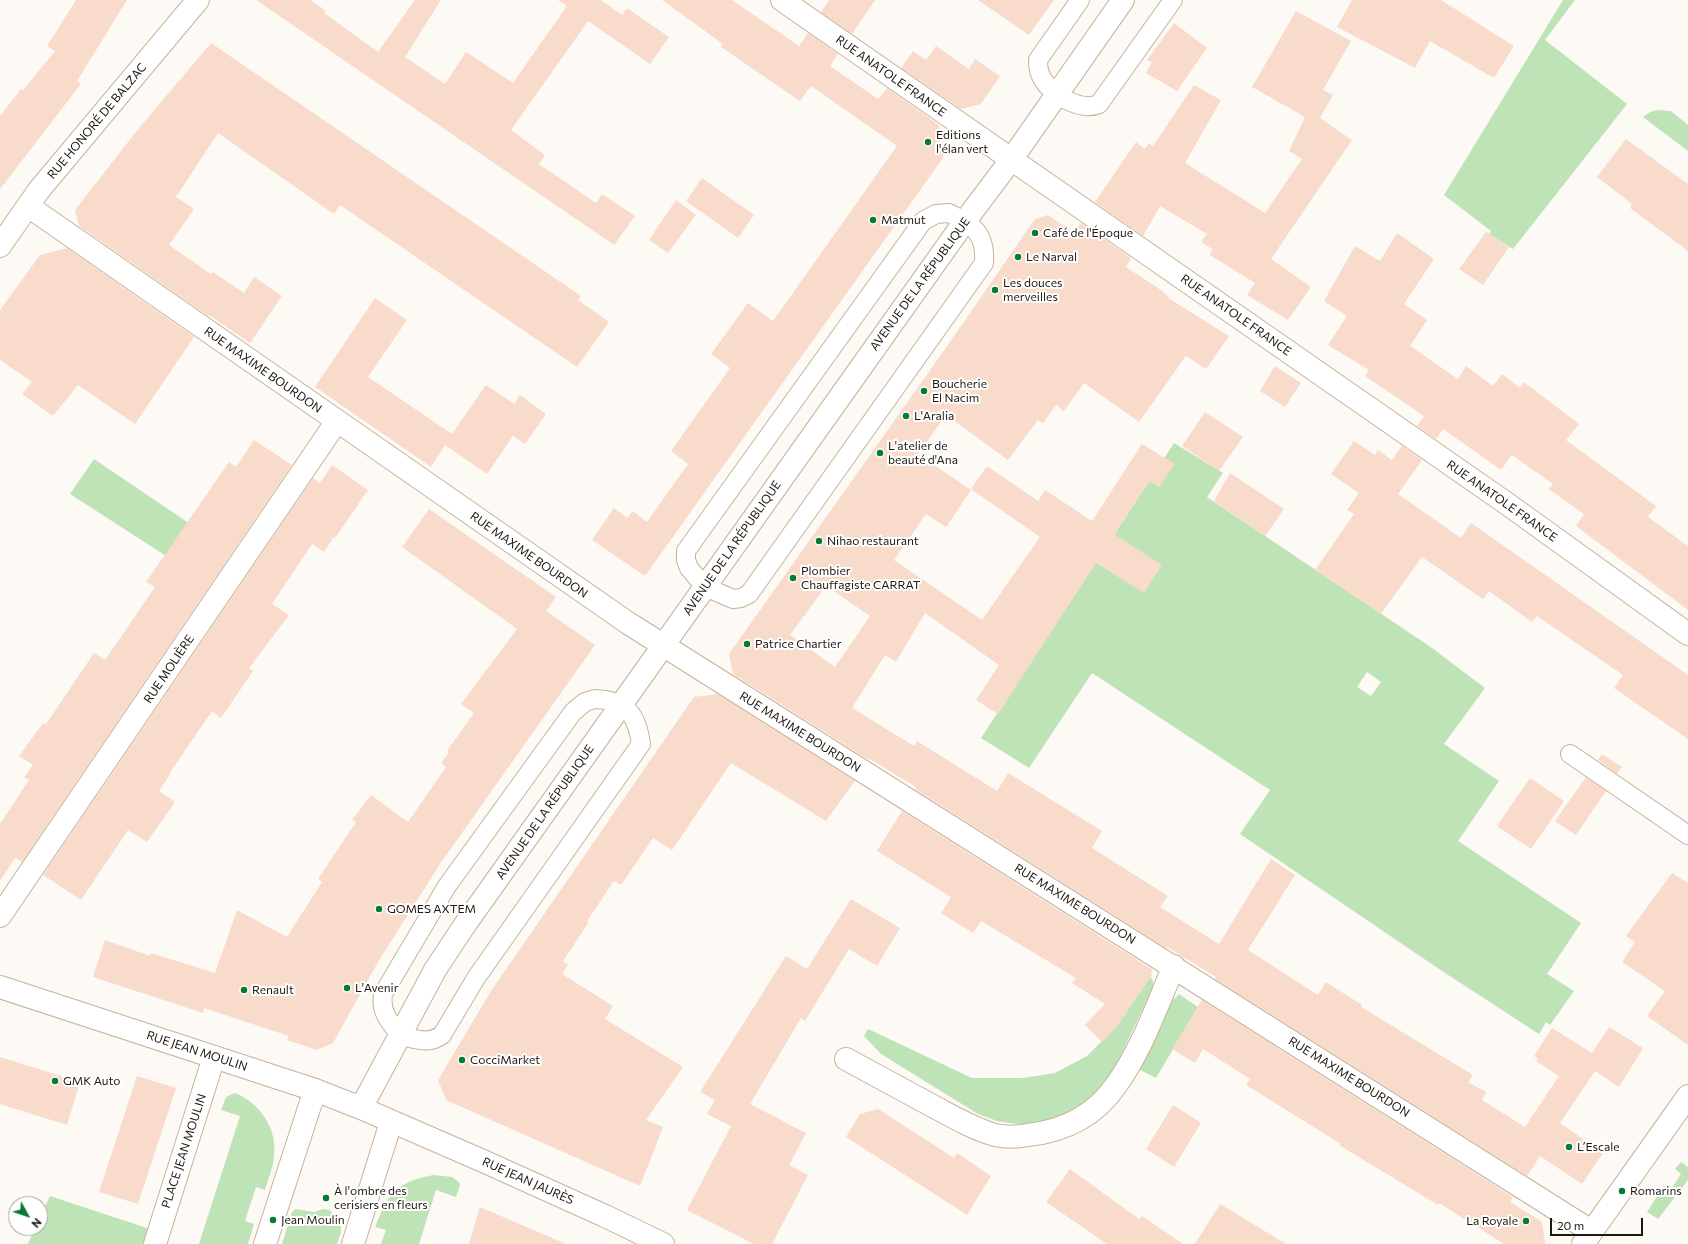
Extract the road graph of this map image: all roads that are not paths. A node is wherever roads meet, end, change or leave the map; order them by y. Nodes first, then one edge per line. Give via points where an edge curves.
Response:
1 (198, 0) edge
2 (1080, 0) edge
3 (1123, 0) edge
4 (1173, 0) edge
5 (793, 3) edge
6 (1056, 95) junction
7 (1011, 160) junction
8 (28, 206) junction
9 (965, 221) junction
10 (0, 246) edge
11 (337, 421) junction
12 (705, 587) junction
13 (1688, 634) edge
14 (663, 646) junction
15 (622, 704) junction
16 (1570, 754) dead end
17 (1688, 835) edge
18 (0, 916) edge
19 (1174, 966) junction
20 (0, 986) edge
21 (401, 1036) junction
22 (214, 1057) junction
23 (846, 1059) dead end
24 (315, 1090) junction
25 (1688, 1096) edge
26 (361, 1108) junction
27 (391, 1122) junction
28 (1587, 1237) edge
29 (154, 1244) edge
30 (265, 1244) edge
31 (354, 1244) edge
32 (663, 1244) edge

1 - 8 street, RUE HONORÉ DE BALZAC
2 - 6 lane via 1038,60 1042,78
3 - 6 street, AVENUE DE LA RÉPUBLIQUE
4 - 6 lane via 1099,104 1084,107
5 - 7 street, RUE ANATOLE FRANCE
6 - 7 street, AVENUE DE LA RÉPUBLIQUE
7 - 9 street, AVENUE DE LA RÉPUBLIQUE
7 - 13 street, RUE ANATOLE FRANCE via 1499,498
8 - 10 street, RUE HONORÉ DE BALZAC
8 - 11 street, RUE MAXIME BOURDON
9 - 12 street, AVENUE DE LA RÉPUBLIQUE
9 - 12 lane via 949,213 936,214 923,220 686,551 689,568
9 - 12 lane via 978,232 983,241 984,263 749,594 733,599
11 - 14 street, RUE MAXIME BOURDON
11 - 18 street, RUE MOLIÈRE
12 - 14 street, AVENUE DE LA RÉPUBLIQUE
14 - 15 street, AVENUE DE LA RÉPUBLIQUE
14 - 19 street, RUE MAXIME BOURDON
15 - 21 street, AVENUE DE LA RÉPUBLIQUE via 464,926 435,970
15 - 21 lane via 633,717 641,744 476,978 442,1035 427,1042
15 - 21 lane via 608,699 595,699 585,702 574,712 446,886 383,994 381,1005 387,1018
16 - 17 lane
19 - 23 street via 1131,1061 1117,1084 1090,1114 1056,1130 1019,1136 996,1135 969,1126
19 - 28 street, RUE MAXIME BOURDON
20 - 22 street, RUE JEAN MOULIN
21 - 26 street, AVENUE DE LA RÉPUBLIQUE
22 - 24 street, RUE JEAN MOULIN
22 - 29 street, PLACE JEAN MOULIN
24 - 26 street, RUE JEAN MOULIN
24 - 30 street
25 - 28 street
26 - 27 street, RUE JEAN MOULIN
27 - 31 street
27 - 32 street, RUE JEAN JAURÈS

